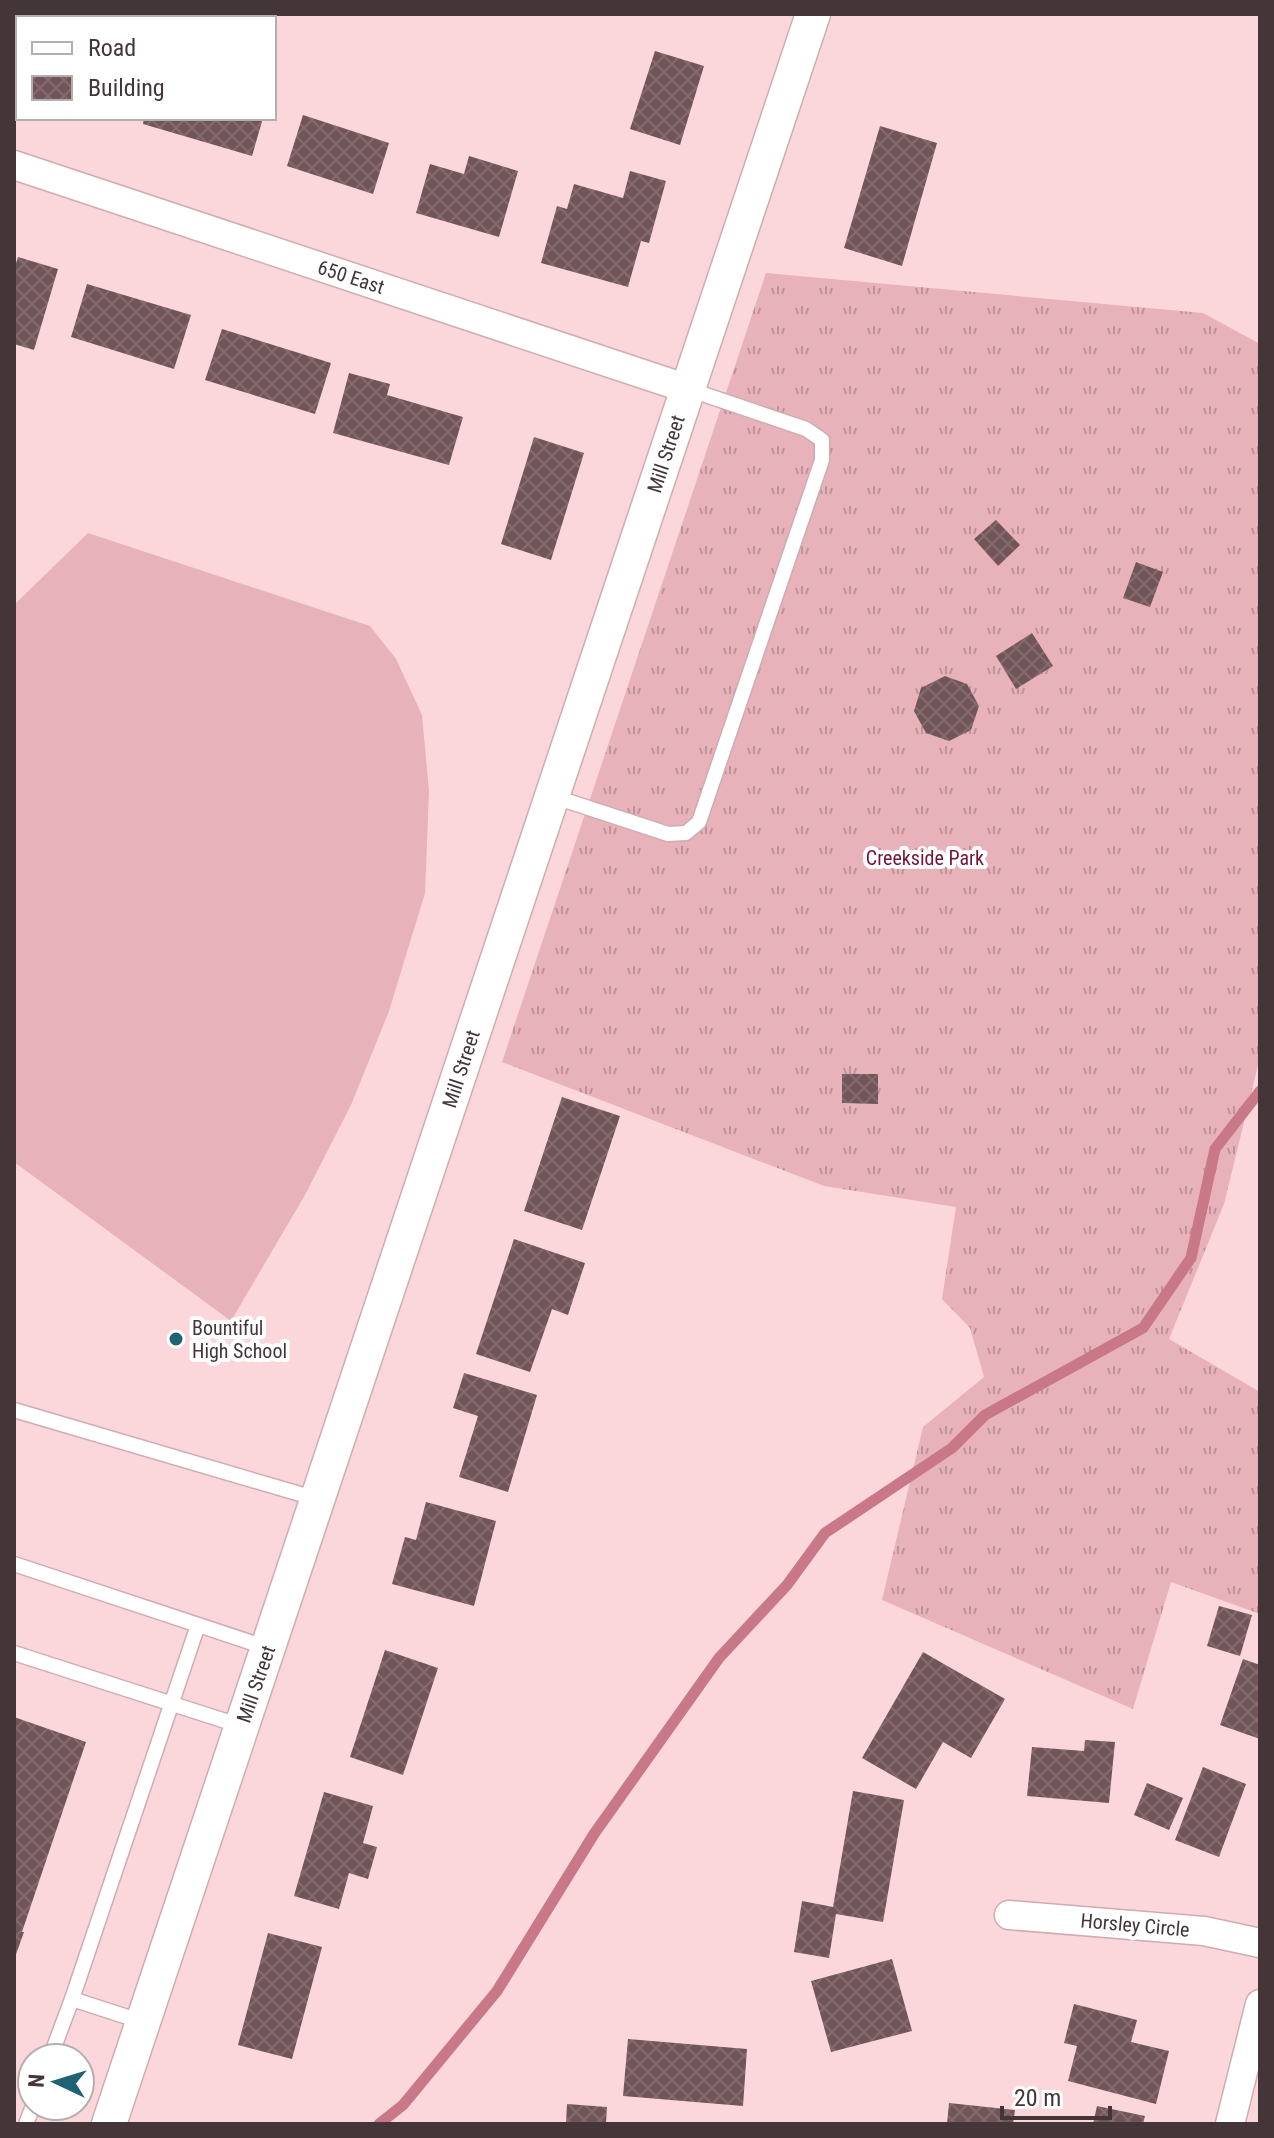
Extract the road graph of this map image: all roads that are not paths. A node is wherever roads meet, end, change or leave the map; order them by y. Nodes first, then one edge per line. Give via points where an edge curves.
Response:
1 (813, 14) edge
2 (14, 165) edge
3 (688, 389) junction
4 (552, 796) junction
5 (14, 1410) edge
6 (317, 1499) junction
7 (14, 1564) edge
8 (198, 1625) junction
9 (268, 1648) junction
10 (14, 1653) edge
11 (172, 1703) junction
12 (241, 1726) junction
13 (1009, 1915) dead end
14 (1260, 1943) edge
15 (72, 1999) junction
16 (1260, 2004) edge
17 (143, 2022) junction
18 (56, 2042) edge
19 (109, 2124) edge
20 (1230, 2124) edge

1 - 3 street, Mill Street
2 - 3 street, 650 East
3 - 4 street, Mill Street
3 - 4 lane via 806,429 822,440 822,460 699,822 693,829 668,834
4 - 6 street, Mill Street
5 - 6 lane
6 - 9 street, Mill Street
7 - 8 lane
8 - 9 lane
8 - 11 lane
9 - 12 street, Mill Street
10 - 11 lane
11 - 12 lane
11 - 15 lane
12 - 17 street, Mill Street
13 - 14 street, Horsley Circle via 1204,1931
15 - 17 lane
15 - 18 lane
16 - 20 street
17 - 19 street, Mill Street

